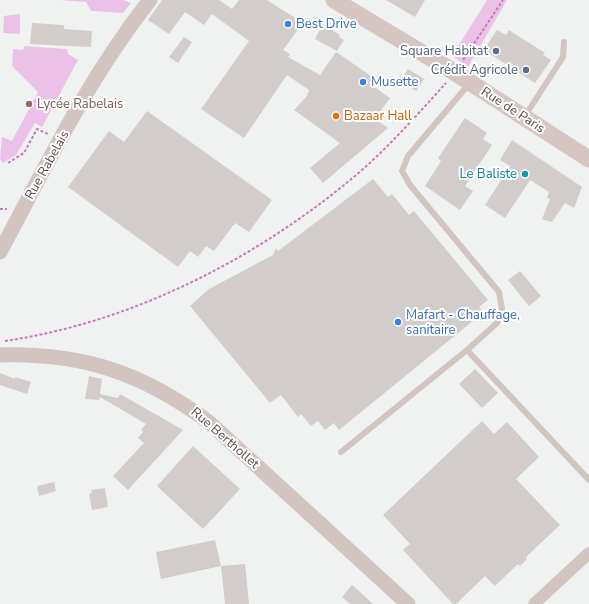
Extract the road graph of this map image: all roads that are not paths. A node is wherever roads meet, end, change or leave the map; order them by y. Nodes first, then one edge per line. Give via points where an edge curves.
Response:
1 (150, 0) edge
2 (334, 0) edge
3 (564, 42) dead end
4 (470, 83) junction
5 (524, 118) junction
6 (589, 159) edge
7 (0, 252) edge
8 (467, 350) junction
9 (0, 355) edge
10 (341, 452) dead end
11 (589, 480) edge
12 (587, 559) edge
13 (408, 604) edge
14 (534, 604) edge

1 - 7 street, Rue Rabelais via 101,68
2 - 4 main road, Rue de Paris
3 - 5 lane via 563,57
4 - 5 main road, Rue de Paris
4 - 8 lane via 408,156 402,171 410,185 499,292 502,310 497,323
5 - 6 main road, Rue de Paris
8 - 10 lane
8 - 11 lane
9 - 13 street, Rue Berthollet via 69,359 106,368 142,380 186,405 210,423
12 - 14 street

